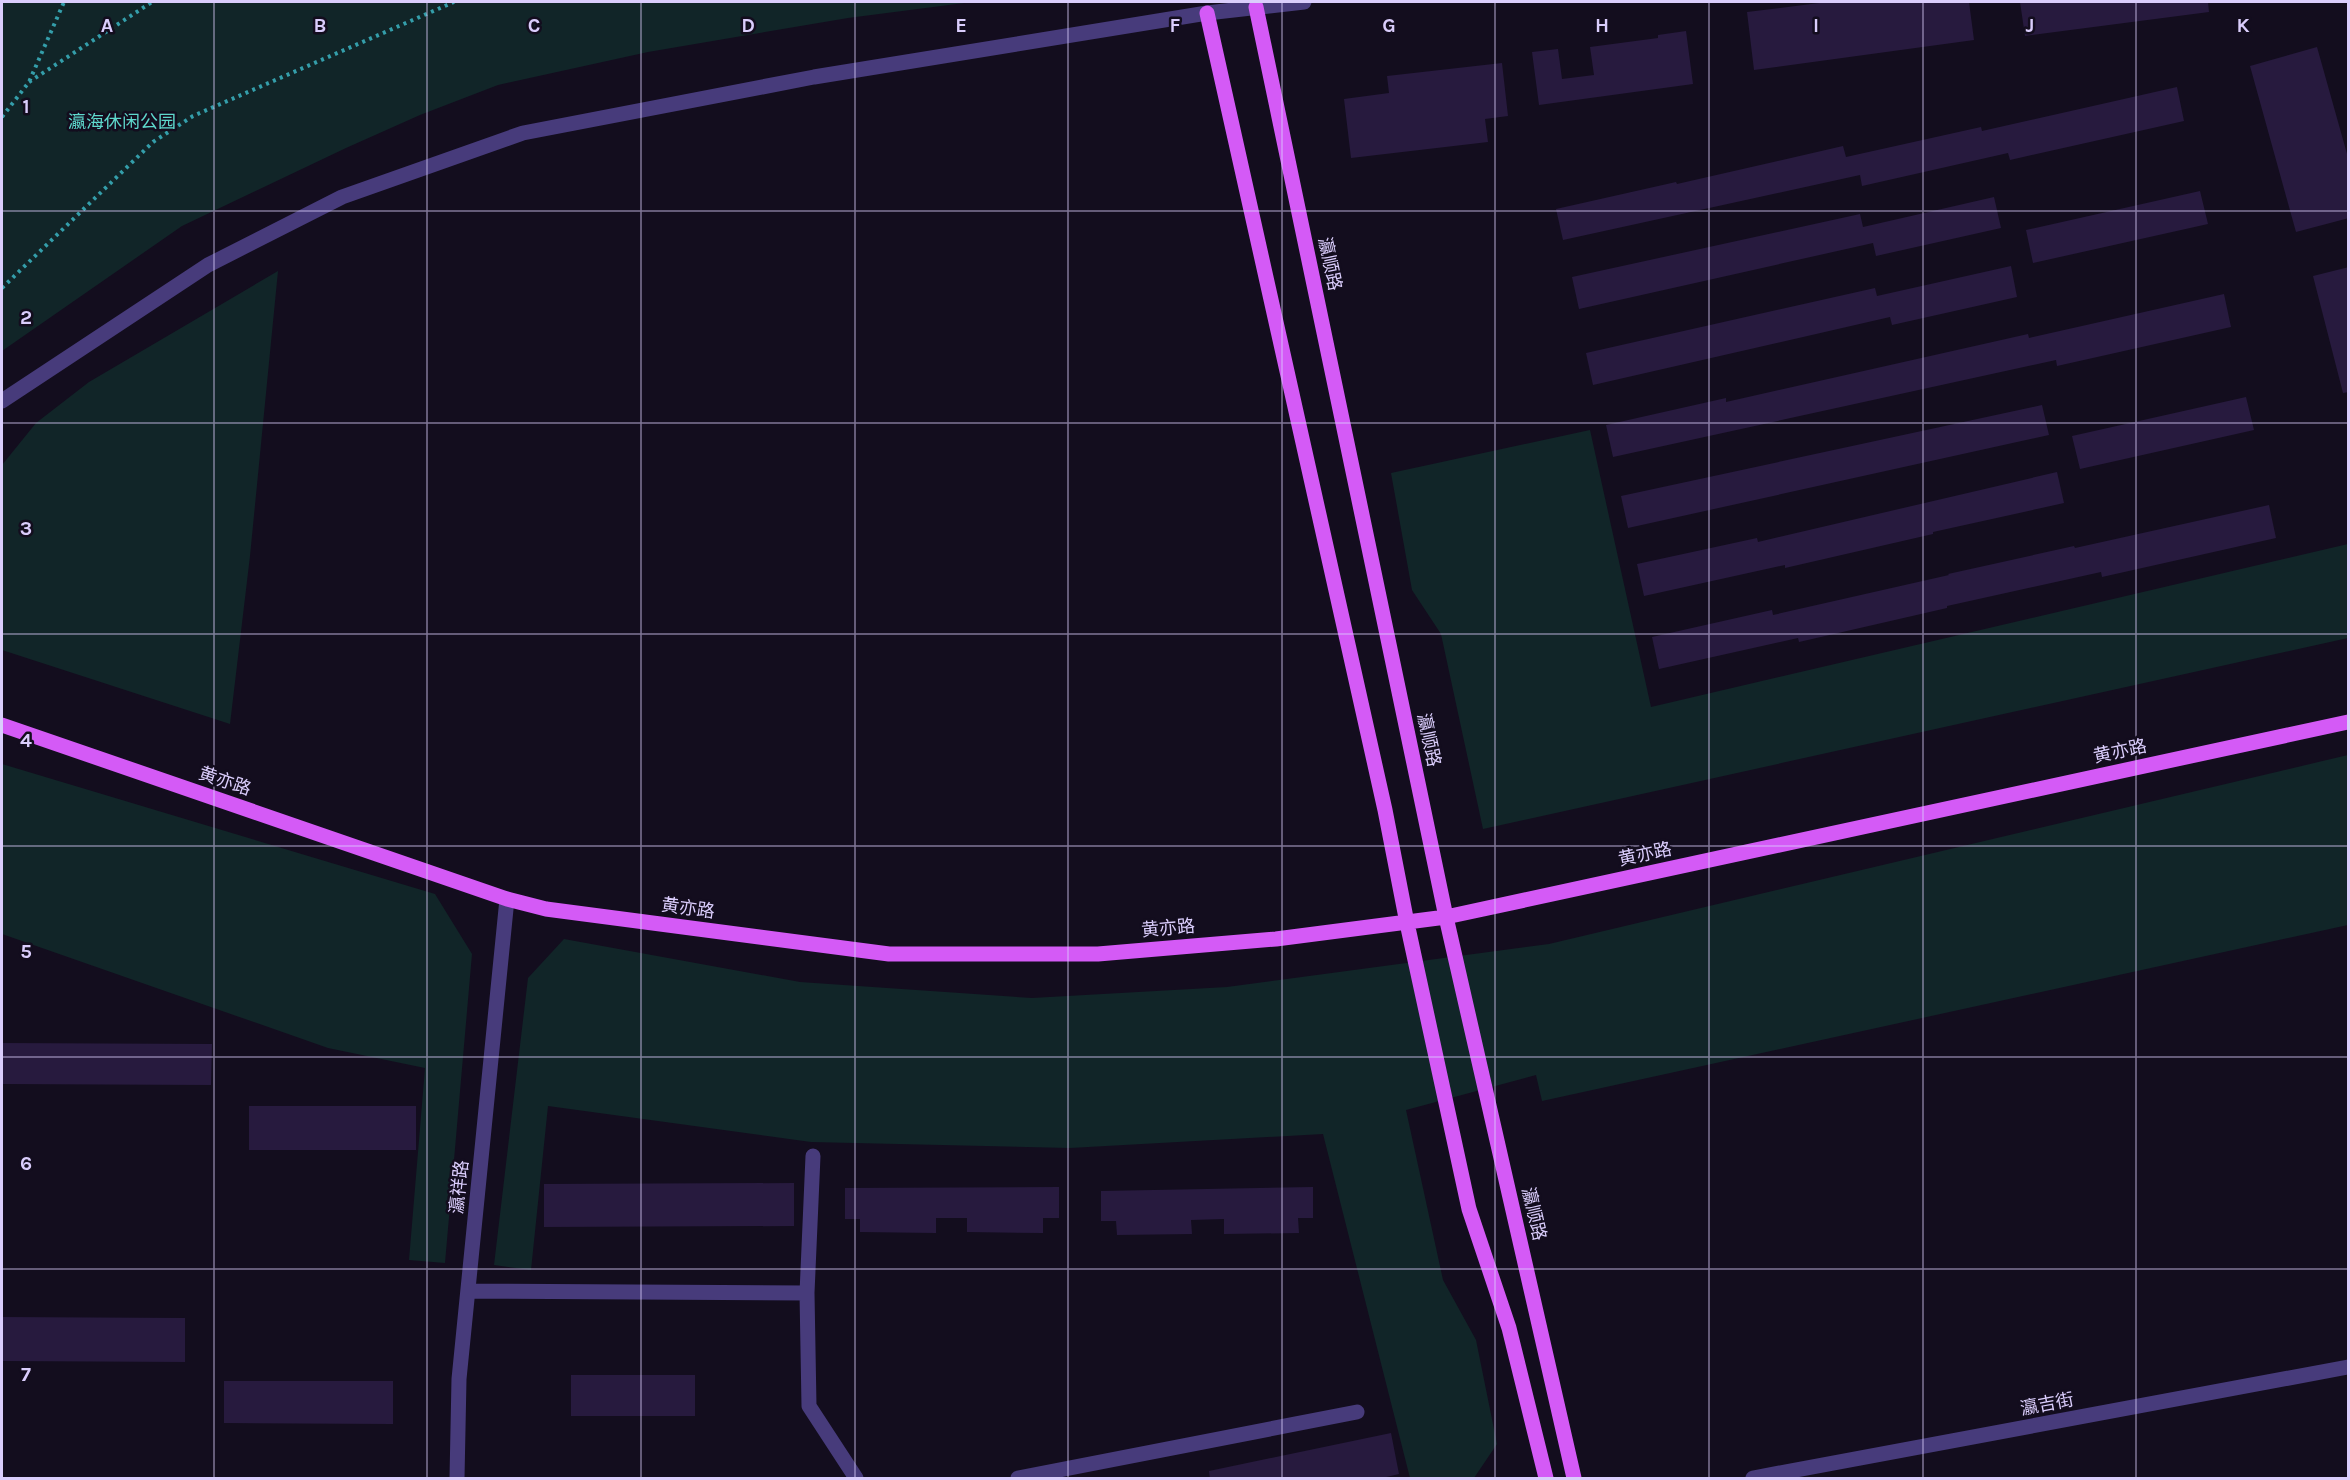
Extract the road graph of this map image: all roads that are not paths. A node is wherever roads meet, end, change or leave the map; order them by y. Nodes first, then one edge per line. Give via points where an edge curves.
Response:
1 (1304, 2) edge
2 (1256, 7) junction
3 (1207, 13) junction
4 (2, 401) edge
5 (2349, 722) edge
6 (2, 725) edge
7 (507, 899) junction
8 (1446, 917) junction
9 (1407, 924) junction
10 (813, 1156) dead end
11 (468, 1291) junction
12 (807, 1293) junction
13 (2349, 1367) edge
14 (1358, 1412) dead end
15 (457, 1479) edge
16 (856, 1479) edge
17 (1018, 1479) edge
18 (1546, 1479) edge
19 (1574, 1479) edge
20 (1753, 1479) edge

1 - 2 street
2 - 3 street
2 - 8 main road, 瀛顺路
3 - 4 street via 814,77 523,133 342,198 219,260
3 - 9 main road
5 - 8 main road, 黄亦路
6 - 7 main road, 黄亦路
7 - 9 main road, 黄亦路 via 546,909 889,954 1098,954
7 - 11 street, 瀛祥路
8 - 9 main road, 黄亦路
8 - 19 main road, 瀛顺路
9 - 18 main road via 1469,1209 1509,1328
10 - 12 street
11 - 12 street
11 - 15 street, 瀛祥路 via 459,1379
12 - 16 street via 809,1406
13 - 20 street, 瀛吉街
14 - 17 street

